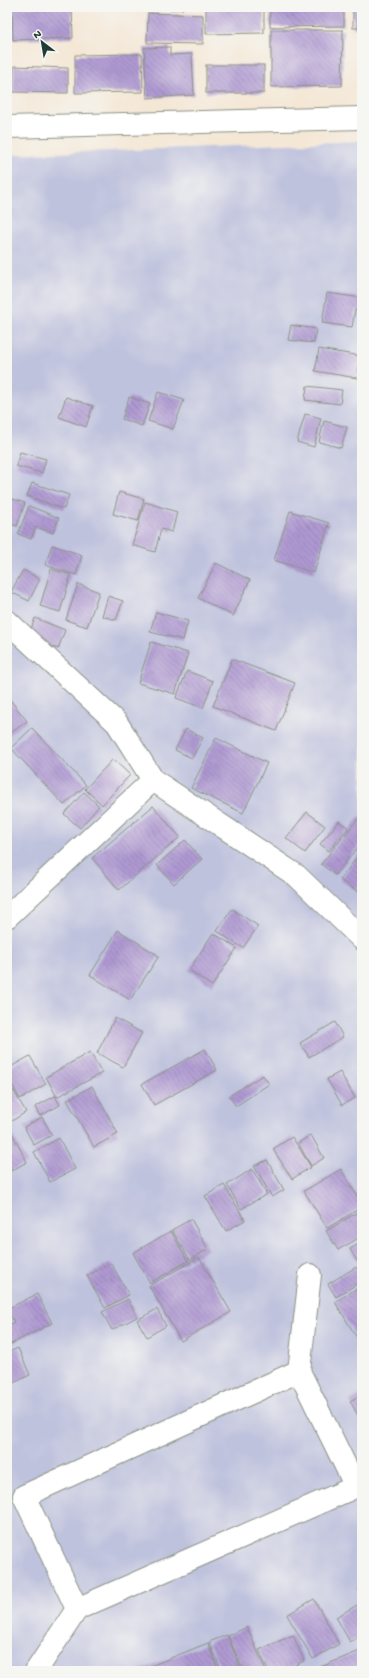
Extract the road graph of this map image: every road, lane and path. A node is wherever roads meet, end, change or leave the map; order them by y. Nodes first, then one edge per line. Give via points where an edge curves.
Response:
1 (362, 118) edge
2 (7, 127) edge
3 (7, 621) edge
4 (153, 780) junction
5 (12, 906) edge
6 (362, 939) edge
7 (310, 1275) dead end
8 (299, 1371) junction
9 (359, 1486) edge
10 (16, 1494) edge
11 (77, 1609) junction
12 (36, 1671) edge

1 - 2 street
3 - 4 street via 117,723
4 - 5 street
4 - 6 street via 297,876
7 - 8 street
8 - 9 street
8 - 10 street
9 - 11 street
10 - 11 street
11 - 12 street

